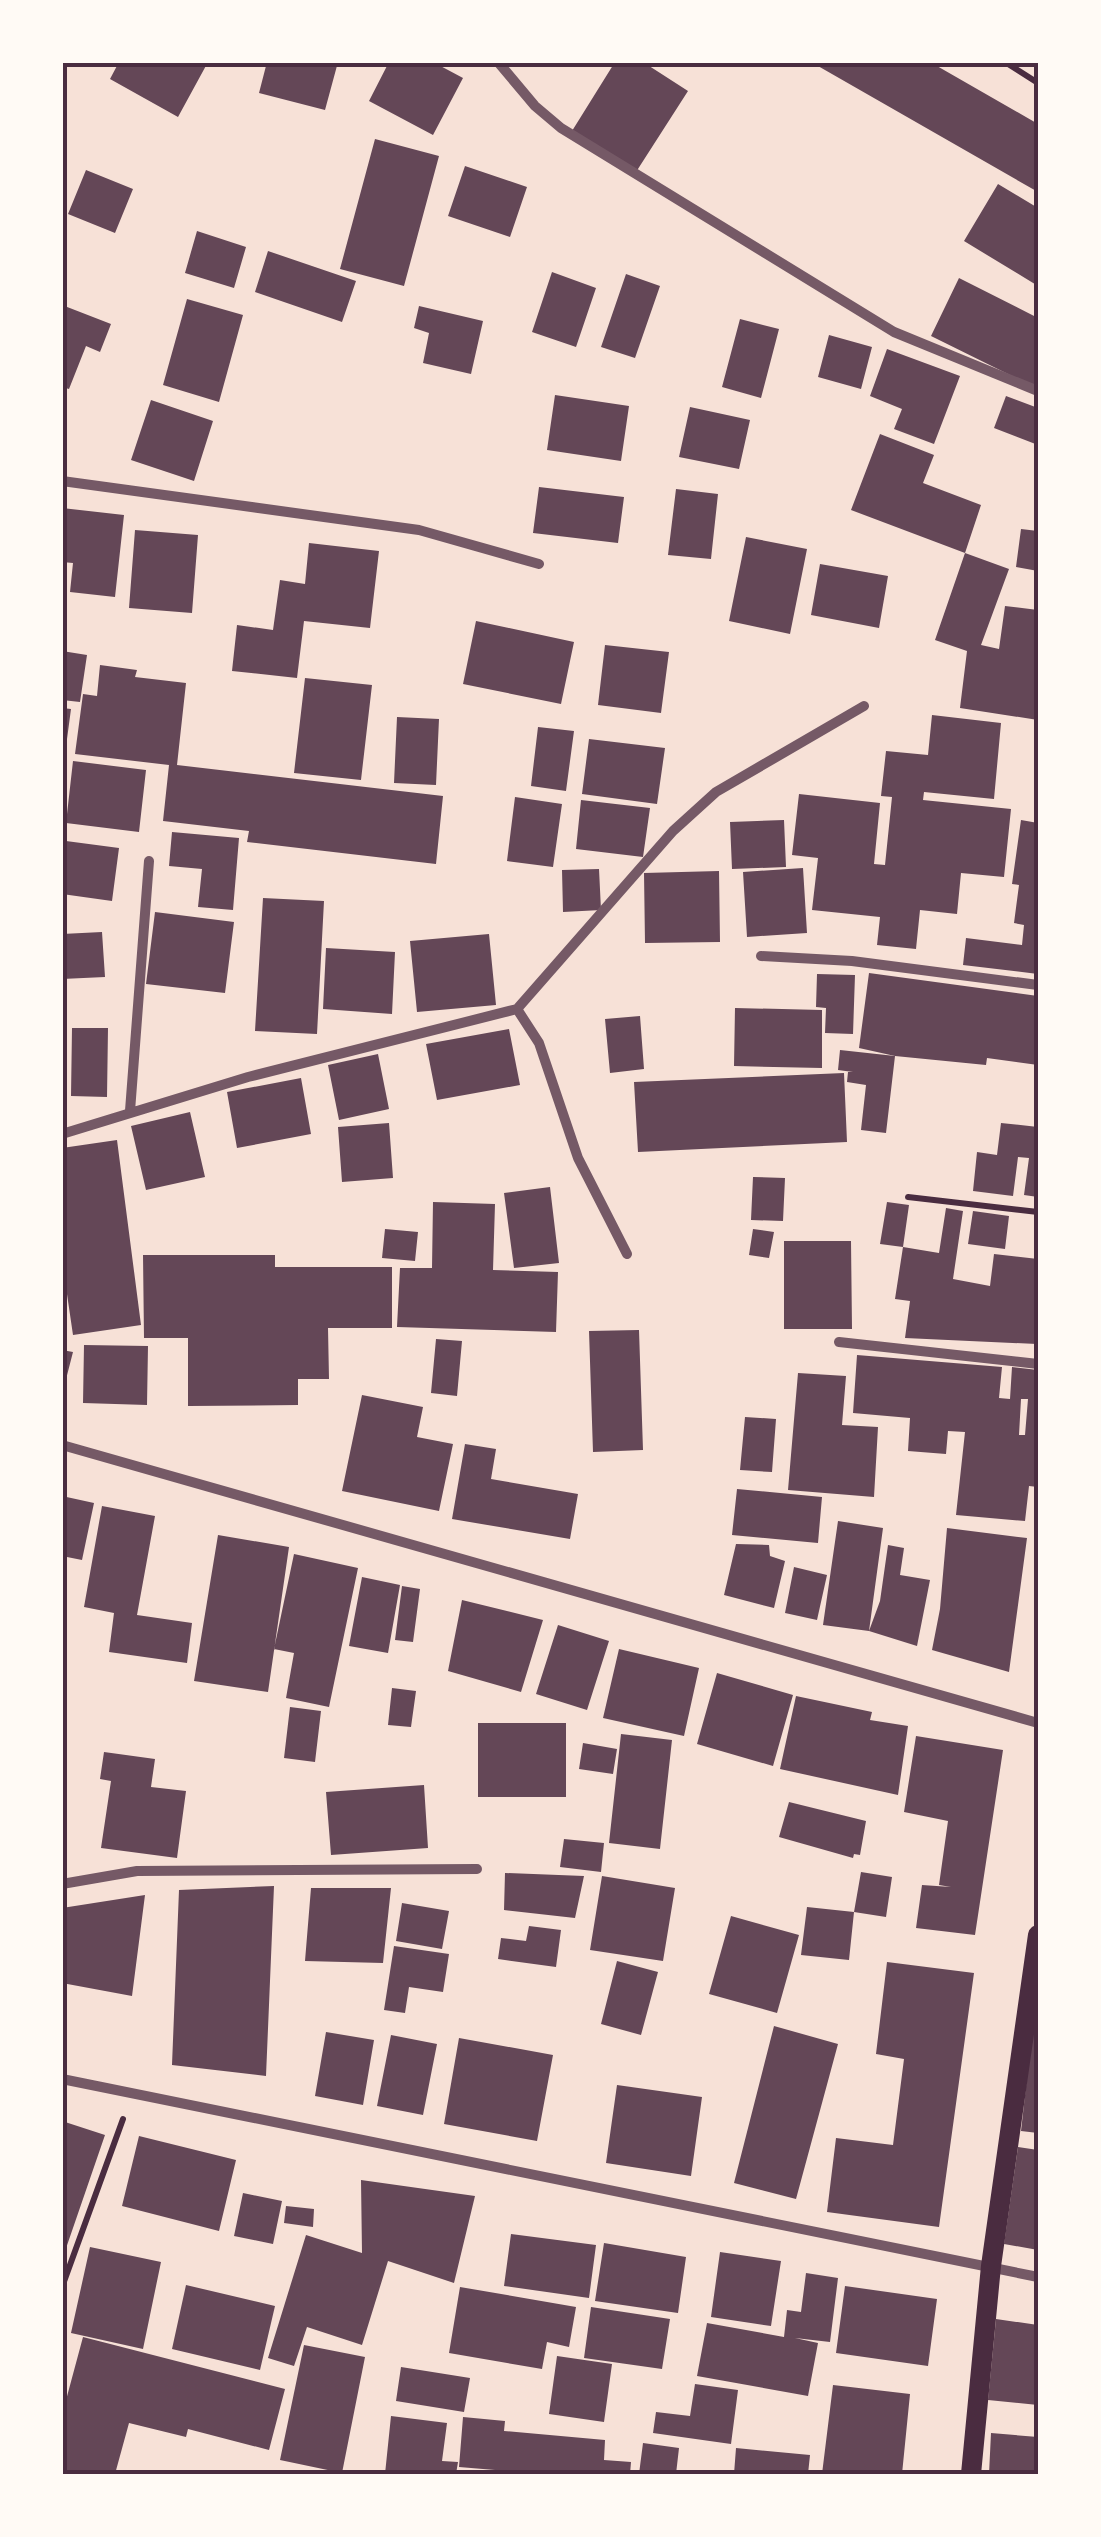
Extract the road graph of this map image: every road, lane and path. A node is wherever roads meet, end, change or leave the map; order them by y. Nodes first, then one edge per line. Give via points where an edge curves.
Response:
1 (498, 62) edge
2 (1005, 62) edge
3 (1038, 82) edge
4 (1038, 392) edge
5 (62, 481) edge
6 (540, 564) dead end
7 (864, 706) dead end
8 (149, 861) dead end
9 (760, 956) dead end
10 (1038, 985) edge
11 (517, 1010) junction
12 (130, 1111) junction
13 (62, 1134) edge
14 (908, 1196) dead end
15 (1038, 1212) edge
16 (626, 1254) dead end
17 (839, 1342) dead end
18 (1038, 1364) edge
19 (62, 1444) edge
20 (1038, 1723) edge
21 (478, 1869) dead end
22 (62, 1884) edge
23 (1038, 1939) edge
24 (62, 2079) edge
25 (133, 2091) junction
26 (991, 2266) junction
27 (1038, 2277) edge
28 (62, 2286) edge
29 (971, 2474) edge

1 - 4 street via 561,128 894,332
2 - 3 path
5 - 6 street via 419,530
7 - 11 street via 716,792 673,831
8 - 12 street
9 - 10 street via 879,963
11 - 12 street
11 - 16 street via 539,1043 578,1158
12 - 13 street
14 - 15 path
17 - 18 street
19 - 20 street
21 - 22 street via 138,1871
23 - 26 main road
24 - 25 street
25 - 26 street
25 - 28 path
26 - 27 street
26 - 29 main road

